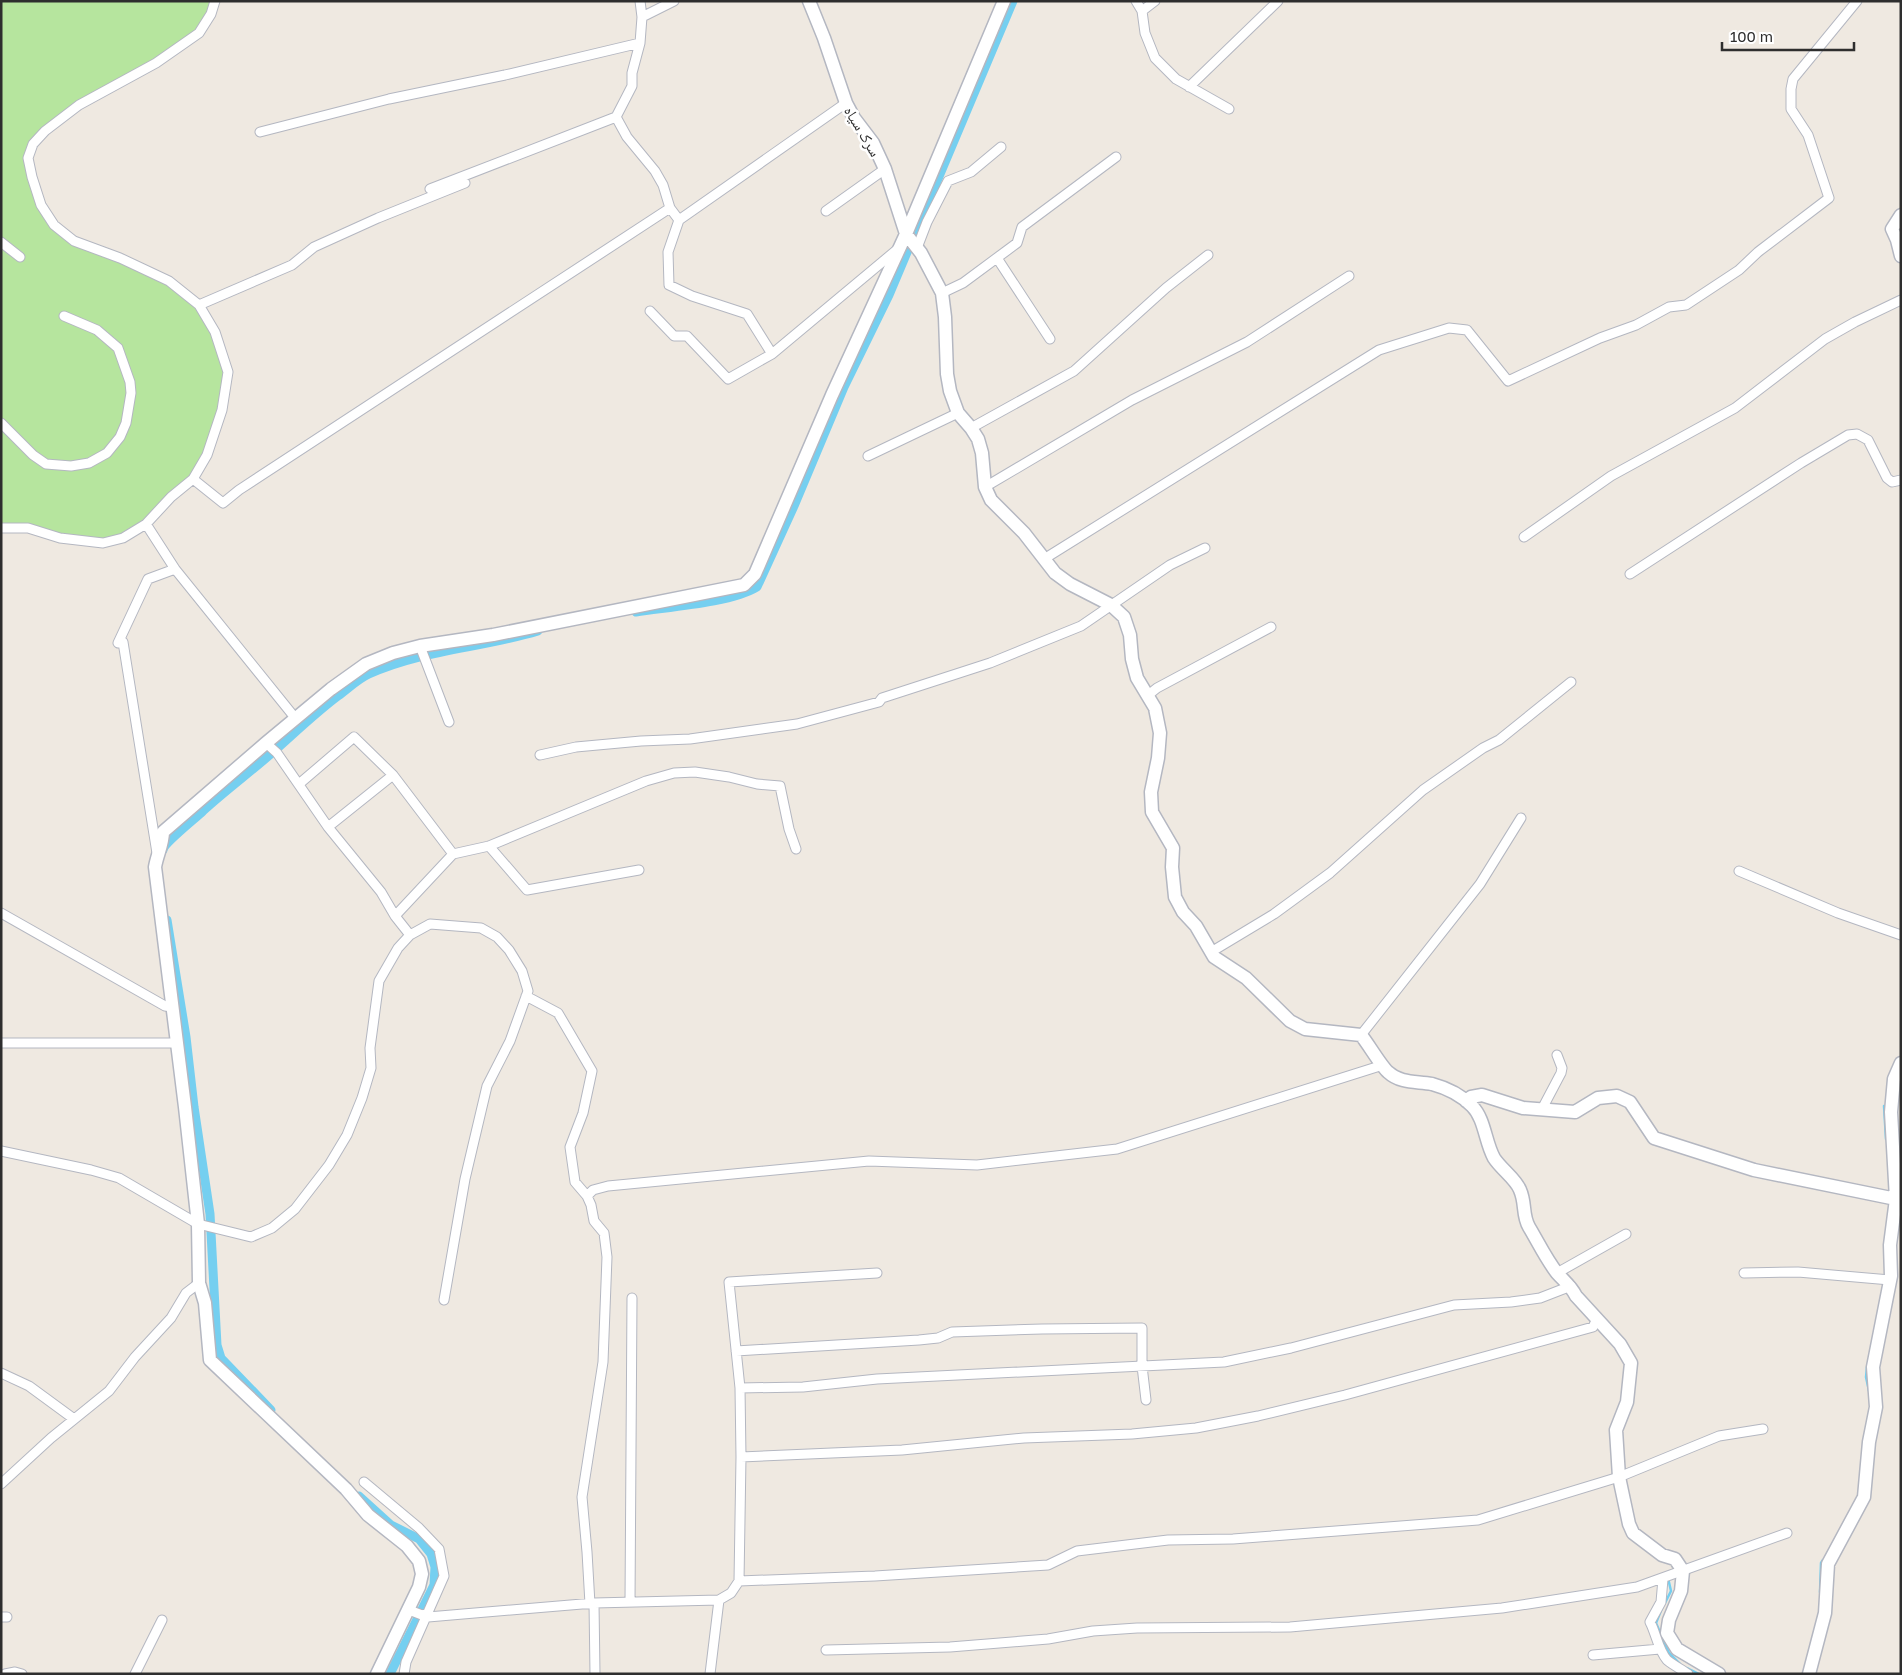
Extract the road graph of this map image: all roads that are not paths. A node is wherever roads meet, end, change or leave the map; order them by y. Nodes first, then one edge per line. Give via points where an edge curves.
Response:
1 (215, 1) edge
2 (640, 1) edge
3 (674, 1) edge
4 (809, 1) edge
5 (1004, 1) edge
6 (1136, 1) edge
7 (1155, 1) edge
8 (1278, 1) edge
9 (1857, 1) edge
10 (1142, 11) junction
11 (642, 17) junction
12 (640, 43) junction
13 (1189, 87) junction
14 (846, 103) junction
15 (1229, 110) dead end
16 (616, 117) junction
17 (260, 132) dead end
18 (1000, 147) dead end
19 (1116, 157) dead end
20 (885, 169) junction
21 (465, 183) dead end
22 (430, 189) dead end
23 (670, 208) junction
24 (826, 211) dead end
25 (1901, 215) edge
26 (679, 220) junction
27 (1, 242) edge
28 (910, 242) junction
29 (1208, 255) dead end
30 (1901, 256) edge
31 (20, 257) dead end
32 (997, 258) junction
33 (1349, 276) dead end
34 (942, 293) junction
35 (1901, 300) edge
36 (200, 305) junction
37 (650, 311) dead end
38 (64, 316) dead end
39 (1050, 339) dead end
40 (772, 354) junction
41 (958, 413) junction
42 (1, 423) edge
43 (971, 428) junction
44 (868, 456) dead end
45 (193, 478) junction
46 (1901, 480) edge
47 (984, 487) junction
48 (146, 524) junction
49 (1, 528) edge
50 (1524, 537) dead end
51 (1205, 548) dead end
52 (1044, 559) junction
53 (175, 569) junction
54 (1630, 574) dead end
55 (1111, 605) junction
56 (1271, 627) dead end
57 (422, 653) junction
58 (1571, 682) dead end
59 (1147, 696) junction
60 (296, 719) junction
61 (449, 722) dead end
62 (271, 747) junction
63 (540, 755) dead end
64 (393, 775) junction
65 (299, 784) junction
66 (1521, 818) dead end
67 (328, 827) junction
68 (489, 846) junction
69 (796, 849) dead end
70 (157, 854) junction
71 (453, 854) junction
72 (639, 870) dead end
73 (1739, 871) dead end
74 (1, 913) edge
75 (395, 916) junction
76 (410, 935) junction
77 (1901, 935) edge
78 (1211, 952) junction
79 (526, 996) junction
80 (172, 1007) junction
81 (1361, 1035) junction
82 (1, 1043) edge
83 (177, 1043) junction
84 (1557, 1054) dead end
85 (1901, 1063) edge
86 (1383, 1065) junction
87 (1897, 1079) edge
88 (1466, 1101) junction
89 (1542, 1109) junction
90 (1896, 1112) edge
91 (1, 1151) edge
92 (587, 1196) junction
93 (1891, 1198) junction
94 (207, 1226) junction
95 (1626, 1234) dead end
96 (877, 1273) dead end
97 (1557, 1273) junction
98 (1744, 1274) dead end
99 (1890, 1280) junction
100 (199, 1282) junction
101 (1571, 1286) junction
102 (632, 1298) dead end
103 (444, 1300) dead end
104 (1598, 1319) junction
105 (736, 1351) junction
106 (1142, 1366) junction
107 (1, 1372) edge
108 (740, 1388) junction
109 (1146, 1400) dead end
110 (74, 1420) junction
111 (1763, 1429) dead end
112 (742, 1457) junction
113 (1619, 1478) junction
114 (364, 1482) dead end
115 (1, 1484) edge
116 (1787, 1533) dead end
117 (1683, 1570) junction
118 (1662, 1579) junction
119 (739, 1581) junction
120 (719, 1600) junction
121 (630, 1602) junction
122 (592, 1603) junction
123 (418, 1613) junction
124 (162, 1620) dead end
125 (1660, 1649) junction
126 (826, 1650) dead end
127 (1593, 1655) dead end
128 (5, 1674) edge
129 (22, 1674) edge
130 (135, 1674) edge
131 (377, 1674) edge
132 (404, 1674) edge
133 (595, 1674) edge
134 (710, 1674) edge
135 (1688, 1674) edge
136 (1719, 1674) edge
137 (1809, 1674) edge

1 - 36 street via 199,33 156,63 79,105 33,144 28,158 41,205 54,225 74,241 169,281
2 - 11 street
3 - 11 street
4 - 14 street, سرک سیاه
5 - 28 street
6 - 10 street
7 - 10 street
8 - 13 street
9 - 52 street via 1798,72 1791,89 1792,109 1808,135 1829,198 1739,270 1686,305 1669,307 1636,325 1600,338 1508,381 1467,330 1448,328 1379,350
10 - 13 street via 1145,33 1155,58
11 - 12 street
12 - 16 street via 632,86
12 - 17 street via 389,99
13 - 15 street
14 - 20 street, سرک سیاه via 874,143
14 - 26 street
16 - 22 street
16 - 23 street via 655,171
18 - 28 street via 971,172 948,181 927,222
19 - 32 street via 1022,227 1016,243
20 - 24 street
20 - 28 street, سرک سیاه
21 - 36 street via 314,247 292,265
23 - 26 street
23 - 45 street via 239,490 224,503
25 - 30 street via 1892,229
26 - 40 street via 668,252 669,285 747,314
27 - 31 street
28 - 34 street, سرک سیاه
28 - 40 street
28 - 57 street via 832,395 755,574 744,585 493,635
29 - 43 street via 1166,288 1074,371
32 - 34 street via 963,283
32 - 39 street
33 - 47 street via 1247,342 1132,400
34 - 41 street via 947,374
35 - 50 street via 1825,339 1735,408 1611,476
36 - 45 street via 215,332 228,372 222,410 207,455
37 - 40 street via 674,336 686,336 728,379
38 - 42 street via 98,330 118,348 131,393 120,437 107,453 89,463 71,466 46,464
41 - 43 street
41 - 44 street
43 - 47 street via 982,453
45 - 48 street
46 - 54 street via 1892,482 1887,478 1868,440 1857,434 1848,435
47 - 52 street via 991,500
48 - 49 street via 123,538 102,543 60,538 28,528
48 - 53 street
51 - 55 street via 1170,564
52 - 55 street via 1054,573 1070,584
53 - 60 street
53 - 70 street via 148,579 118,643 123,642
55 - 59 street via 1124,617 1137,678
55 - 63 street via 1081,626 990,663 882,698 879,702 797,724 690,740 576,747
56 - 59 street
57 - 60 street via 393,653 366,664 330,689
57 - 61 street
58 - 78 street via 1499,740 1482,748 1423,790 1330,873 1274,914
59 - 78 street via 1155,708 1160,733 1151,792 1152,812 1172,848 1175,897
60 - 62 street
62 - 65 street
62 - 70 street via 163,832
64 - 65 street via 354,737
64 - 67 street
64 - 71 street
65 - 67 street
66 - 81 street via 1480,884
67 - 75 street via 381,892
68 - 69 street via 646,781 674,773 695,772 780,786
68 - 71 street
68 - 72 street via 527,890
70 - 80 street via 155,866
71 - 75 street
73 - 77 street via 1838,913
74 - 80 street
75 - 76 street
76 - 79 street via 430,924 481,928 497,937 509,950 522,971 528,990
76 - 94 street via 379,981 370,1048 371,1068 347,1135 329,1165 295,1210 272,1228 251,1237
78 - 81 street via 1246,978 1299,1026
79 - 92 street via 558,1013 592,1072 583,1113 570,1147 575,1182
79 - 103 street via 510,1041 487,1086 478,1118
80 - 83 street
81 - 86 street
82 - 83 street
83 - 94 street
84 - 89 street via 1561,1073
85 - 87 street
86 - 88 street via 1403,1081 1432,1084 1454,1092
86 - 92 street via 1117,1149 978,1165 870,1161 743,1172 608,1186 593,1190
87 - 90 street
88 - 89 street via 1471,1096 1482,1095 1523,1108
88 - 97 street via 1481,1120 1494,1158 1519,1188 1528,1225
89 - 93 street via 1575,1112 1598,1098 1617,1096 1630,1102 1654,1138 1754,1170
90 - 93 street
91 - 94 street via 119,1178
92 - 122 street via 594,1221 604,1233 607,1257 603,1362 582,1497
93 - 99 street
94 - 100 street
95 - 97 street
96 - 105 street via 729,1282
97 - 101 street
98 - 99 street via 1798,1272
99 - 137 street via 1872,1366 1876,1407 1864,1497 1828,1564 1825,1613
100 - 110 street via 186,1293 170,1318 109,1391
100 - 123 street via 210,1360 346,1489 368,1515 407,1546 419,1561 422,1574
101 - 104 street
101 - 106 street via 1540,1298 1454,1305 1291,1348 1224,1362
102 - 121 street
104 - 112 street via 1593,1327 1345,1396 1196,1428 1024,1438 902,1450
104 - 113 street via 1620,1344 1631,1363 1627,1402 1616,1430
105 - 106 street via 919,1340 938,1338 952,1332 1142,1328
105 - 108 street
106 - 108 street
106 - 109 street
107 - 110 street via 29,1386
108 - 112 street
110 - 115 street
111 - 113 street via 1719,1436
112 - 119 street
113 - 117 street via 1633,1533 1662,1556 1675,1559
113 - 119 street via 1478,1520 1233,1539 1168,1540 1077,1551 1048,1565
114 - 123 street via 439,1549 444,1576
116 - 117 street
117 - 118 street
117 - 136 street via 1681,1591 1667,1633 1677,1649
118 - 125 street via 1661,1602 1650,1622
118 - 126 street via 1637,1587 1502,1608 1290,1627 1137,1628 950,1647
119 - 120 street via 731,1593
120 - 121 street
120 - 134 street
121 - 122 street
122 - 123 street via 428,1617
122 - 133 street
123 - 131 street
123 - 132 street
124 - 130 street
125 - 127 street
125 - 135 street via 1667,1659
128 - 129 street

